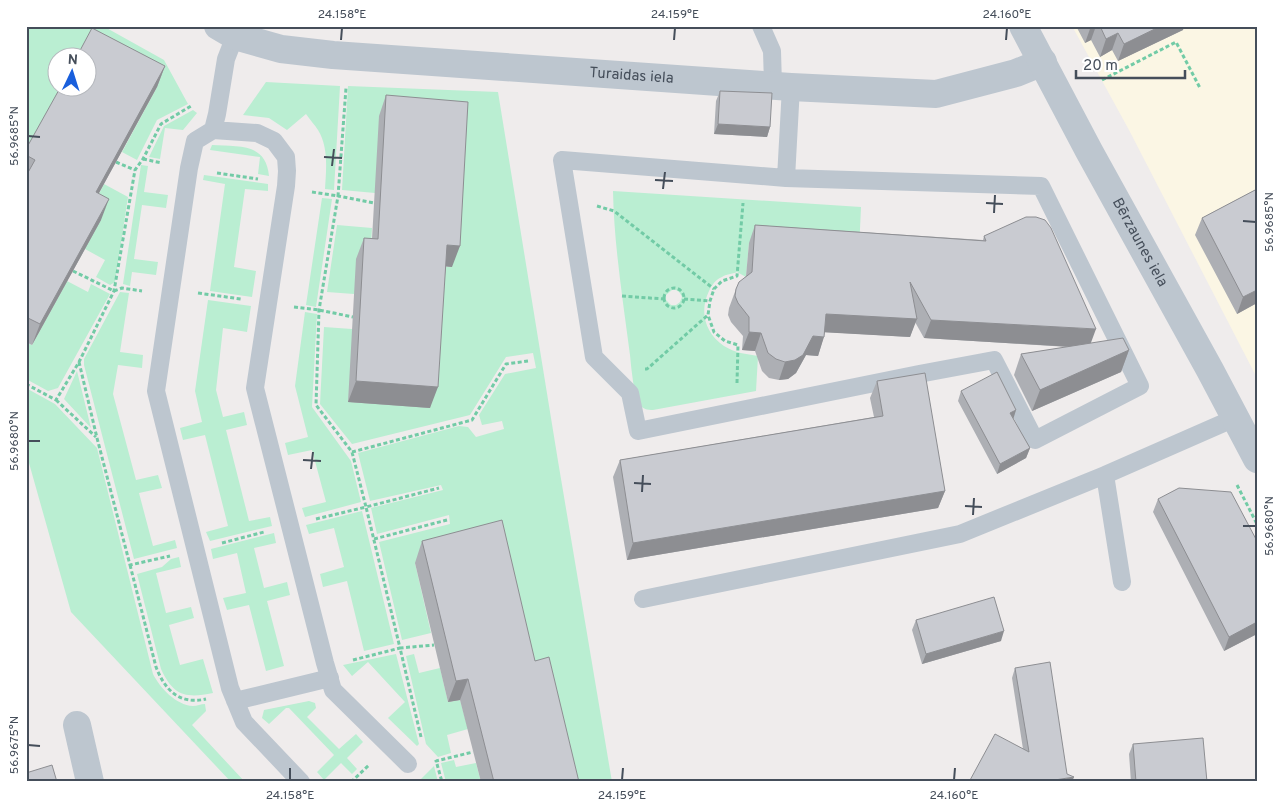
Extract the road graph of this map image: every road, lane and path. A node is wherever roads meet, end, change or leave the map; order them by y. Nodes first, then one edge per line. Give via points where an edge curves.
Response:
1 (761, 26) edge
2 (1023, 26) edge
3 (227, 31) edge
4 (1043, 62) junction
5 (1102, 80) dead end
6 (782, 86) junction
7 (1200, 88) dead end
8 (199, 102) dead end
9 (213, 130) junction
10 (116, 162) edge
11 (135, 170) junction
12 (745, 175) junction
13 (786, 178) junction
14 (568, 196) junction
15 (73, 271) edge
16 (714, 290) junction
17 (114, 291) junction
18 (170, 292) junction
19 (622, 296) dead end
20 (664, 299) junction
21 (684, 299) junction
22 (710, 301) junction
23 (268, 303) junction
24 (708, 315) junction
25 (353, 317) dead end
26 (528, 361) dead end
27 (613, 376) junction
28 (26, 384) edge
29 (56, 400) junction
30 (736, 412) junction
31 (1235, 418) junction
32 (97, 438) dead end
33 (352, 452) dead end
34 (1257, 459) edge
35 (1106, 475) junction
36 (447, 520) dead end
37 (374, 539) dead end
38 (1122, 582) dead end
39 (643, 599) dead end
40 (434, 645) dead end
41 (330, 678) junction
42 (235, 701) junction
43 (77, 724) dead end
44 (422, 744) dead end
45 (473, 752) dead end
46 (431, 755) dead end
47 (436, 761) junction
48 (408, 764) dead end
49 (90, 782) edge
50 (301, 782) edge
51 (442, 782) edge

1 - 6 lane
2 - 4 street, Bērzaunes iela
3 - 6 street, Turaidas iela via 281,49 333,55
3 - 9 lane via 226,59
4 - 6 street, Turaidas iela via 936,94
4 - 31 street, Bērzaunes iela
5 - 7 path via 1176,42
6 - 13 lane
8 - 11 path via 161,124
9 - 18 lane via 195,141
9 - 23 lane via 257,133 274,141 286,157 286,186
10 - 11 path
11 - 17 path
12 - 13 lane
12 - 14 lane via 562,160
12 - 16 path via 737,276 722,282
13 - 30 lane via 1041,186 1140,386 1035,440 994,360
14 - 16 path via 614,211
14 - 27 lane via 594,357
15 - 17 path
16 - 22 path
17 - 18 path via 122,288
17 - 29 path
18 - 23 path via 186,291
18 - 42 lane via 156,391
19 - 20 path
20 - 21 path via 666,304 675,308
20 - 21 path via 671,288 680,290
21 - 22 path
22 - 24 path
23 - 25 path
23 - 41 lane via 255,388
24 - 27 path via 647,369
24 - 30 path via 714,332 725,341 738,345
26 - 33 path via 506,364 472,420
27 - 30 lane via 630,393 638,432
28 - 29 path
29 - 32 path
31 - 34 street, Bērzaunes iela
31 - 35 lane
35 - 38 lane
35 - 39 lane via 960,534
36 - 37 path
40 - 44 path via 400,648
41 - 42 lane
41 - 48 lane via 334,690
42 - 50 lane via 244,722
43 - 49 street
45 - 47 path
46 - 47 path
47 - 51 path

